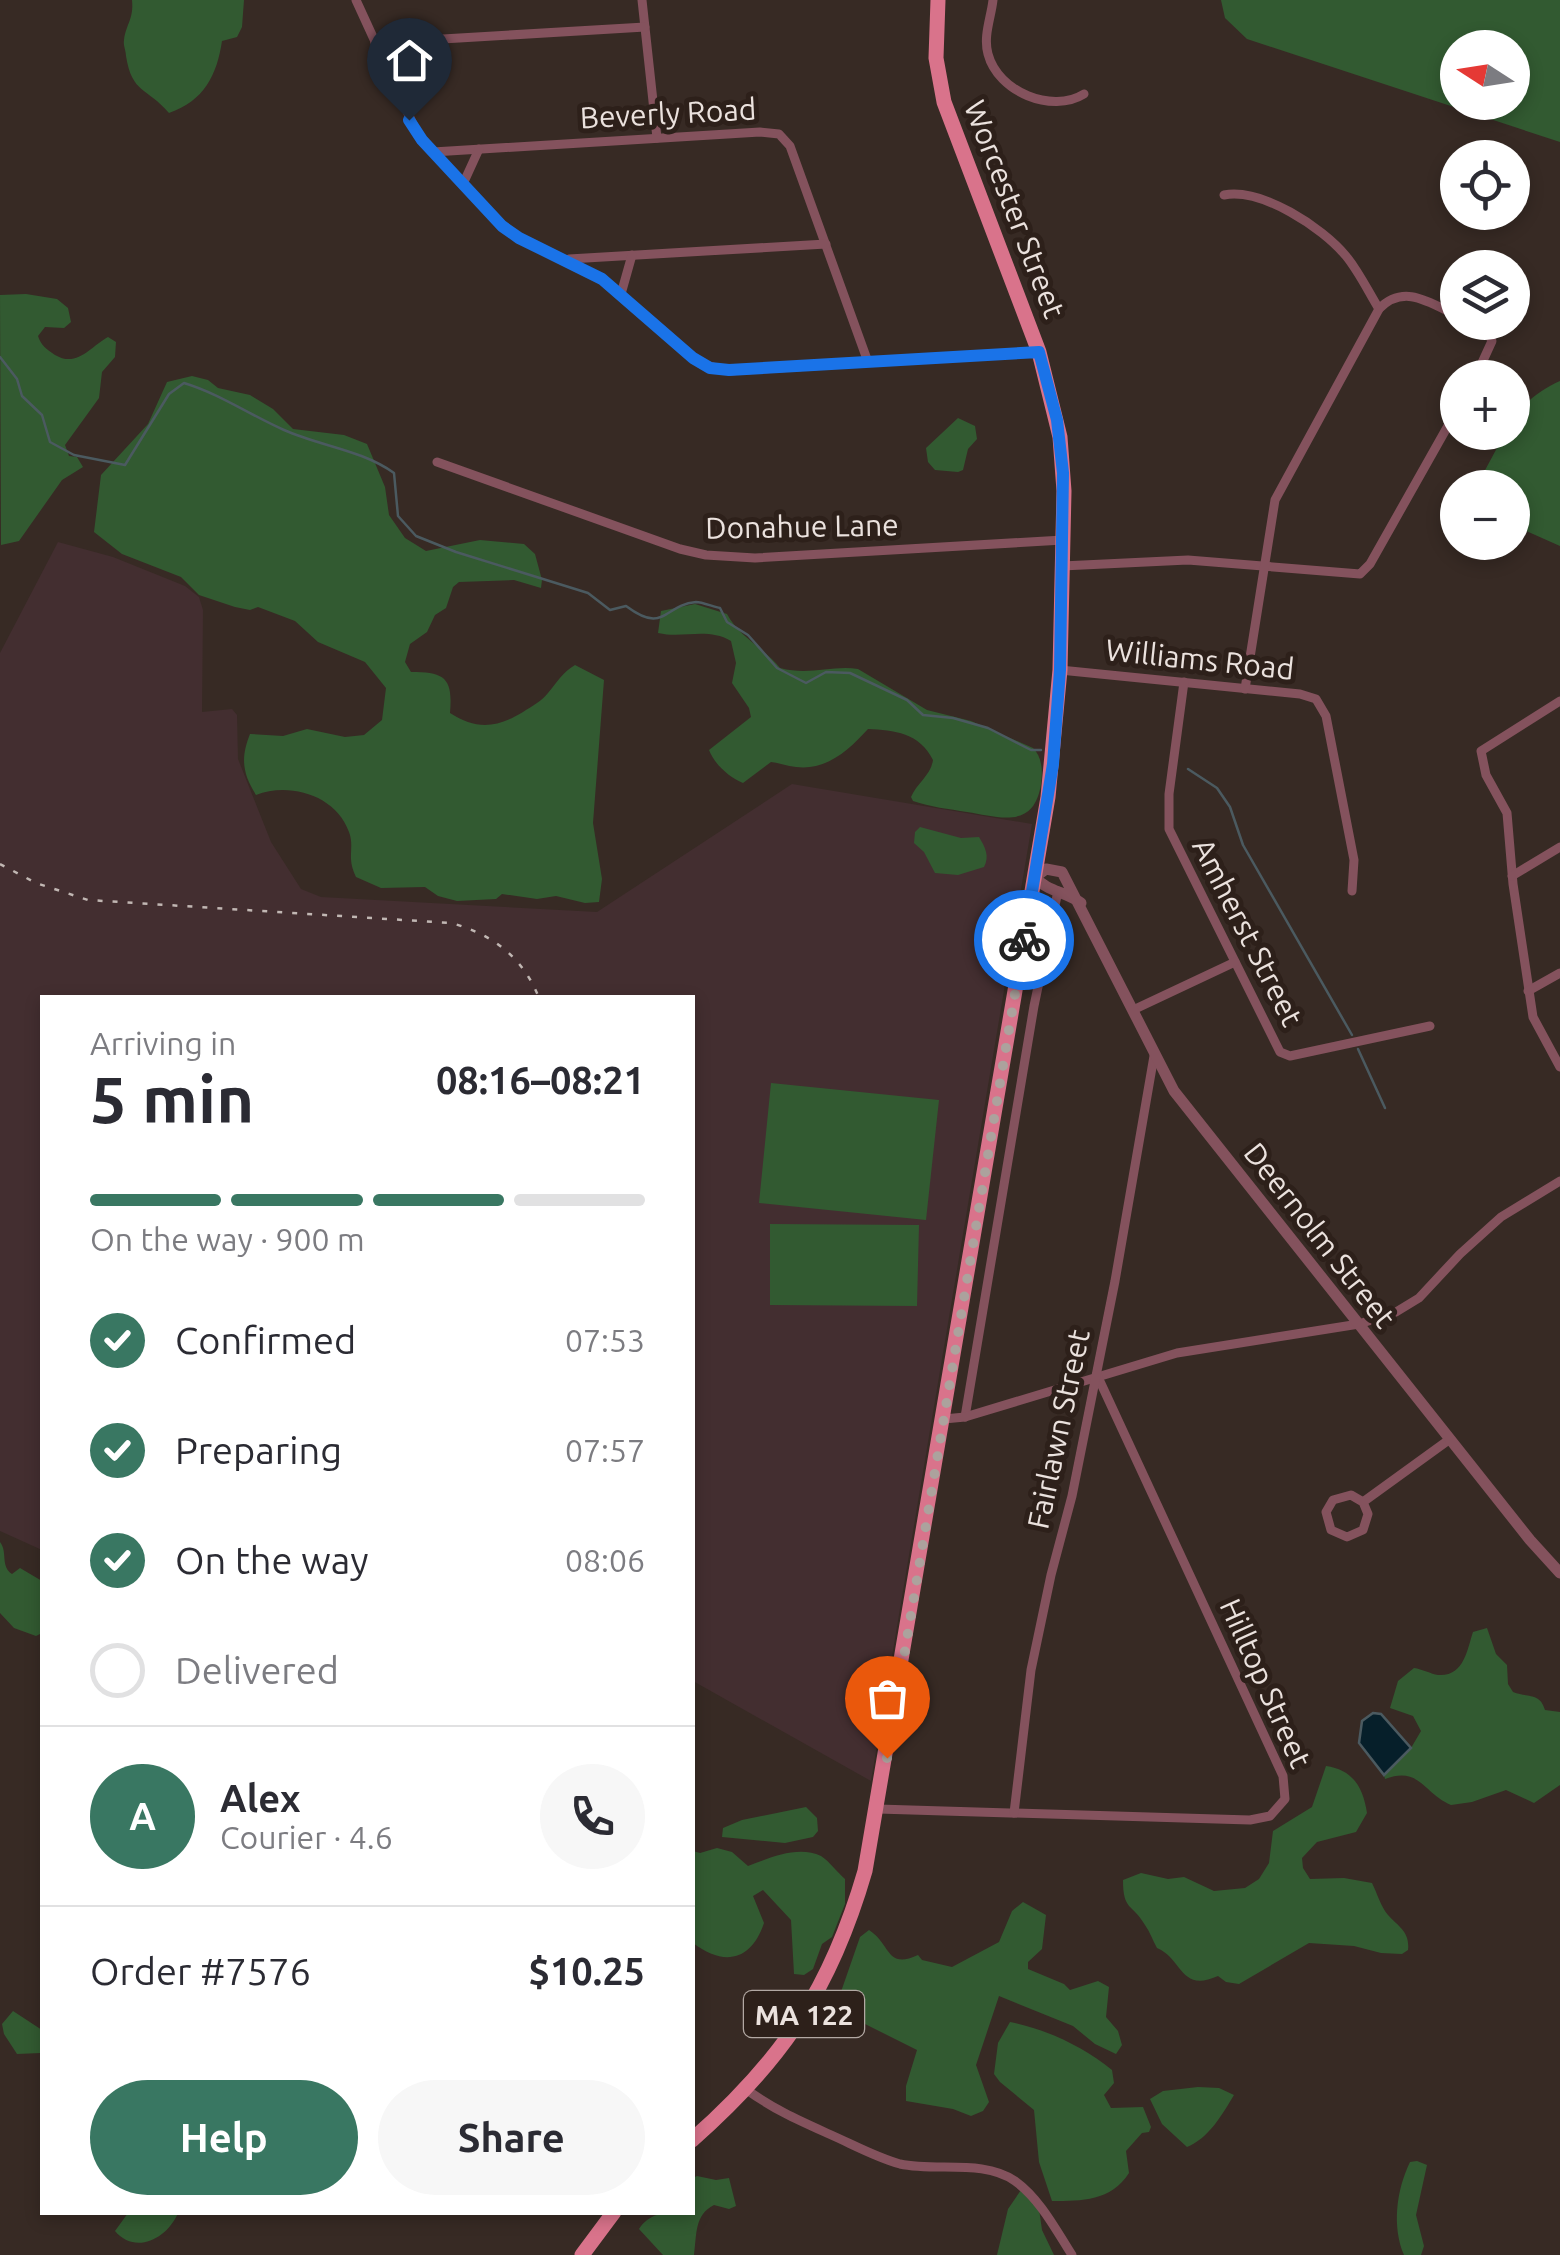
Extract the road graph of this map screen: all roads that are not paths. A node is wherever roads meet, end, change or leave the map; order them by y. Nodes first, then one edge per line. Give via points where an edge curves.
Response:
1 (356, 0) edge
2 (642, 0) edge
3 (938, 0) edge
4 (993, 0) edge
5 (645, 27) junction
6 (375, 43) junction
7 (1084, 94) dead end
8 (656, 138) junction
9 (478, 149) junction
10 (433, 152) junction
11 (463, 184) junction
12 (1224, 194) dead end
13 (826, 244) junction
14 (632, 256) junction
15 (565, 259) junction
16 (621, 294) junction
17 (1440, 308) edge
18 (1379, 310) junction
19 (1039, 352) junction
20 (868, 362) junction
21 (1440, 439) edge
22 (437, 462) dead end
23 (1063, 540) junction
24 (1267, 564) junction
25 (1062, 566) junction
26 (1060, 670) junction
27 (1184, 682) junction
28 (1245, 688) junction
29 (1560, 701) edge
30 (1560, 847) edge
31 (1512, 876) junction
32 (1034, 877) junction
33 (1058, 891) junction
34 (1352, 891) dead end
35 (1081, 903) junction
36 (1235, 962) junction
37 (1560, 972) edge
38 (1528, 991) junction
39 (1133, 1010) junction
40 (1430, 1026) dead end
41 (1154, 1056) junction
42 (1560, 1067) edge
43 (1560, 1181) edge
44 (1359, 1324) junction
45 (1096, 1375) junction
46 (965, 1416) junction
47 (944, 1419) junction
48 (1450, 1439) junction
49 (1363, 1502) junction
50 (1560, 1573) edge
51 (878, 1809) junction
52 (1014, 1813) junction
53 (746, 2090) junction
54 (695, 2137) edge
55 (612, 2215) edge
56 (582, 2255) edge
57 (1072, 2255) edge

1 - 6 street
2 - 5 street
3 - 19 main road, Worcester Street / MA 122 via 936,58 944,102
4 - 7 street via 986,44 997,71 1030,97 1057,104
5 - 6 street
5 - 8 street
6 - 10 street via 409,120
8 - 9 street, Beverly Road
8 - 13 street, Beverly Road via 779,134 790,146
9 - 10 street, Beverly Road
9 - 11 street
10 - 11 street
11 - 15 street via 510,232
12 - 18 street via 1264,199 1323,234
13 - 14 street
13 - 20 street, Beverly Road
14 - 15 street
14 - 16 street
15 - 16 street
16 - 20 street via 710,368
17 - 18 street via 1411,295 1394,297
18 - 24 street via 1278,492
19 - 20 street
19 - 23 main road, Worcester Street / MA 122 via 1060,436
21 - 24 street via 1364,572
22 - 23 street, Donahue Lane via 706,555
23 - 25 main road, Worcester Street / MA 122
24 - 25 street
24 - 28 street
25 - 26 main road, Worcester Street / MA 122
26 - 27 street, Williams Road
26 - 32 main road, Worcester Street / MA 122
27 - 28 street, Williams Road
27 - 36 street, Amherst Street via 1169,829
28 - 34 street, Williams Road via 1311,697 1324,710 1354,860
29 - 31 street via 1481,752 1506,808
30 - 31 street
31 - 38 street
32 - 33 street
32 - 35 street, Deernolm Street via 1046,869 1062,872
32 - 47 main road, Worcester Street / MA 122
33 - 35 street
33 - 46 street
35 - 39 street, Deernolm Street
36 - 39 street
36 - 40 street, Amherst Street via 1287,1056
37 - 38 street
38 - 42 street via 1537,1030
39 - 41 street, Deernolm Street
41 - 44 street, Deernolm Street via 1186,1107
41 - 45 street, Fairlawn Street
43 - 44 street via 1501,1218 1413,1303
44 - 45 street via 1193,1349
44 - 48 street, Deernolm Street
45 - 46 street
45 - 52 street, Fairlawn Street via 1032,1670
45 - 52 street, Hilltop Street via 1287,1792 1281,1806 1258,1820
46 - 47 street
47 - 51 main road, Worcester Street / MA 122
48 - 49 street
48 - 50 street, Deernolm Street
49 - 49 street via 1368,1518 1360,1533 1342,1537 1331,1530 1326,1512 1333,1500 1350,1494
51 - 52 street, Hilltop Street
51 - 53 main road, Worcester Street / MA 122 via 848,1926 823,1983
53 - 54 main road, MA 122
53 - 57 street via 790,2119 889,2160 1006,2176 1030,2196
55 - 56 main road

